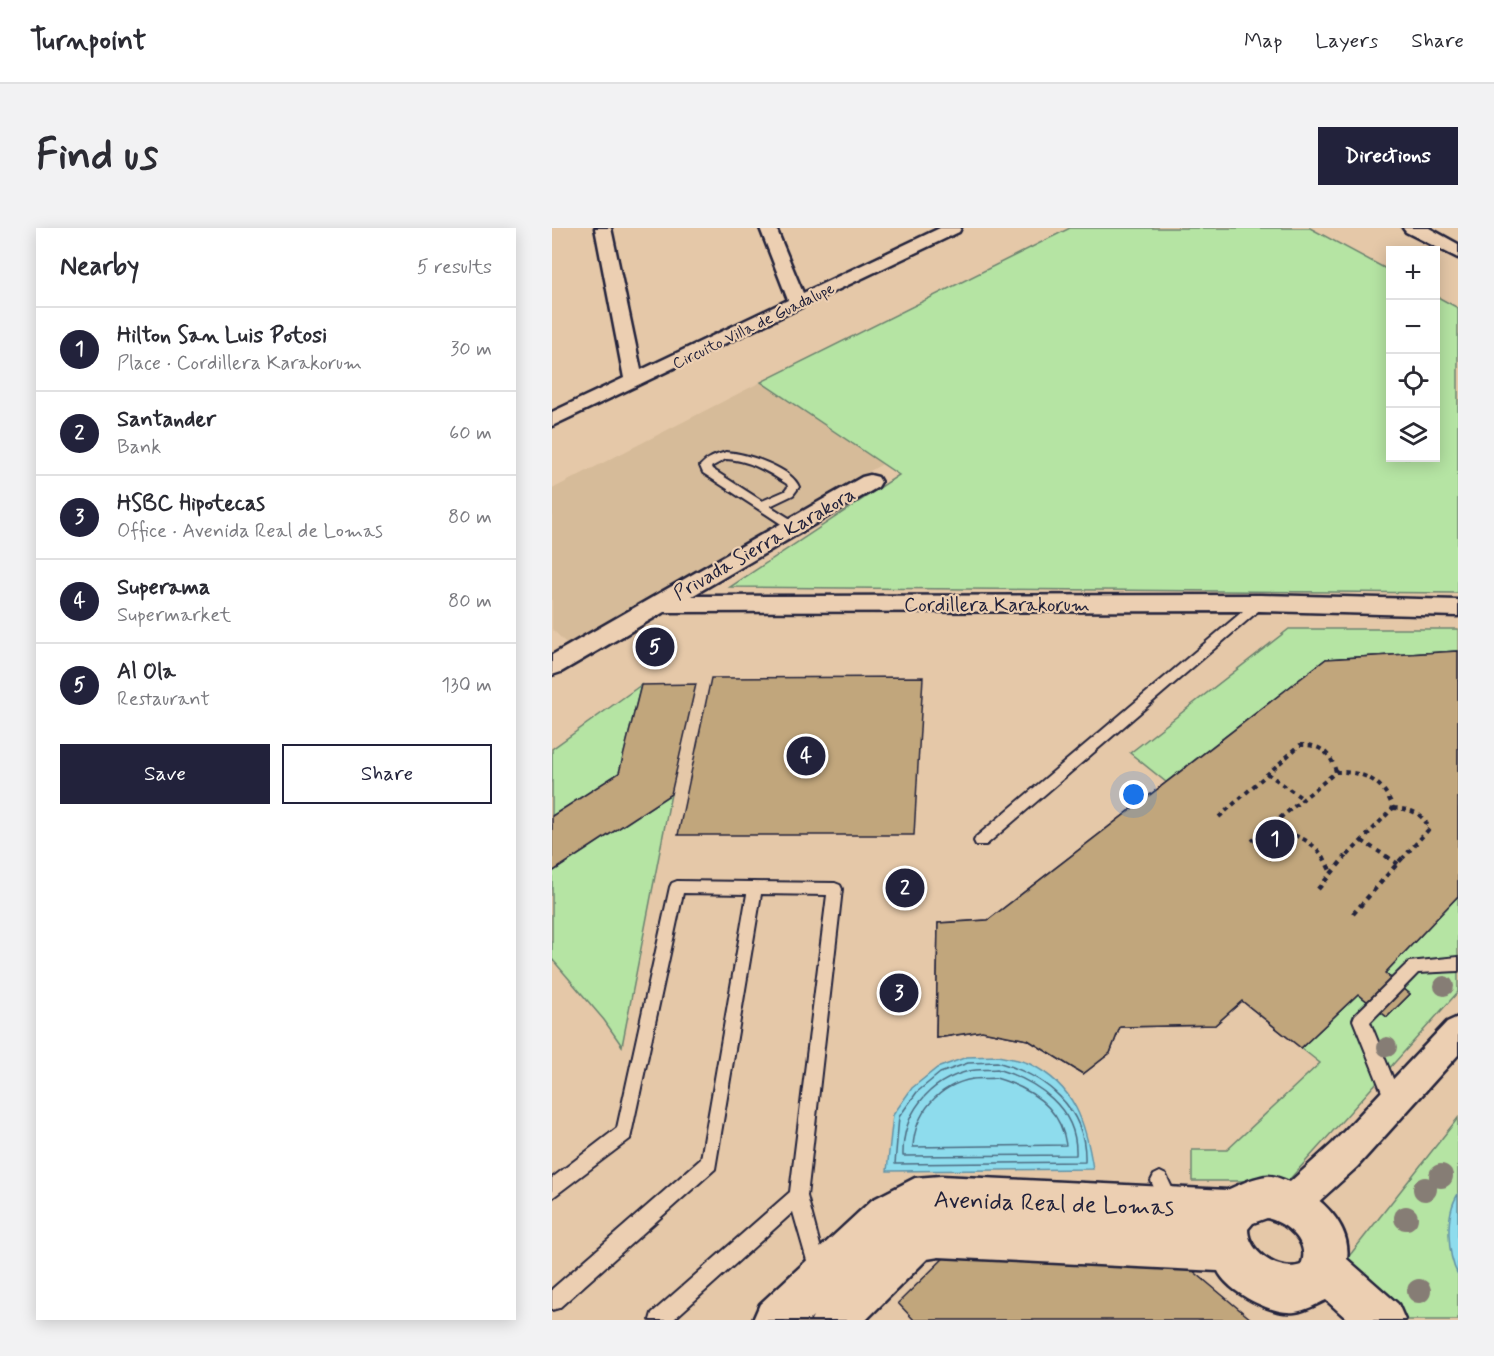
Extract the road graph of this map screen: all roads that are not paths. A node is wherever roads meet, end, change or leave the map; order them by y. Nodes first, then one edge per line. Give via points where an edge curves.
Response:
1 (603, 228) edge
2 (768, 228) edge
3 (1413, 228) edge
4 (1443, 228) edge
5 (939, 229) edge
6 (1458, 236) edge
7 (1458, 252) edge
8 (795, 296) junction
9 (632, 375) junction
10 (552, 405) edge
11 (552, 420) edge
12 (870, 482) dead end
13 (762, 506) junction
14 (793, 526) junction
15 (1260, 603) junction
16 (658, 604) junction
17 (1458, 608) edge
18 (552, 666) edge
19 (981, 841) dead end
20 (755, 889) junction
21 (1458, 964) edge
22 (1458, 1032) edge
23 (1394, 1101) junction
24 (552, 1189) edge
25 (798, 1196) junction
26 (1302, 1211) junction
27 (900, 1229) junction
28 (1230, 1231) junction
29 (1323, 1268) junction
30 (820, 1278) junction
31 (552, 1301) edge
32 (1294, 1310) edge
33 (659, 1320) edge
34 (776, 1320) edge
35 (834, 1320) edge
36 (1382, 1320) edge

1 - 9 street
2 - 8 street
3 - 7 street
4 - 6 street
5 - 8 street, Circuito Villa de Guadalupe
8 - 9 street, Circuito Villa de Guadalupe
9 - 10 street, Circuito Villa de Guadalupe
9 - 11 street, Circuito Villa de Guadalupe
12 - 14 street, Privada Sierra Karakora
13 - 13 lane via 707,471 705,466 723,456 747,456 792,482 794,487 789,493
13 - 14 lane
14 - 16 street, Privada Sierra Karakora
15 - 16 street, Cordillera Karakorum
15 - 17 street, Cordillera Karakorum
15 - 19 lane
16 - 18 street
20 - 24 lane via 677,887 624,1133
20 - 25 lane via 836,890
20 - 31 lane via 709,1163
21 - 23 lane via 1414,967 1361,1020
22 - 23 street
23 - 26 street
25 - 30 lane
25 - 33 lane
26 - 28 street via 1267,1197 1243,1204
26 - 29 street via 1321,1234
27 - 28 street, Avenida Real de Lomas via 926,1237
27 - 28 street, Avenida Real de Lomas via 915,1199 1166,1194
27 - 30 street, Avenida Real de Lomas
27 - 35 street, Avenida Real de Lomas
28 - 32 street via 1231,1265 1240,1279 1253,1290
29 - 32 street via 1318,1280 1297,1297
29 - 36 street
30 - 34 street, Avenida Real de Lomas

